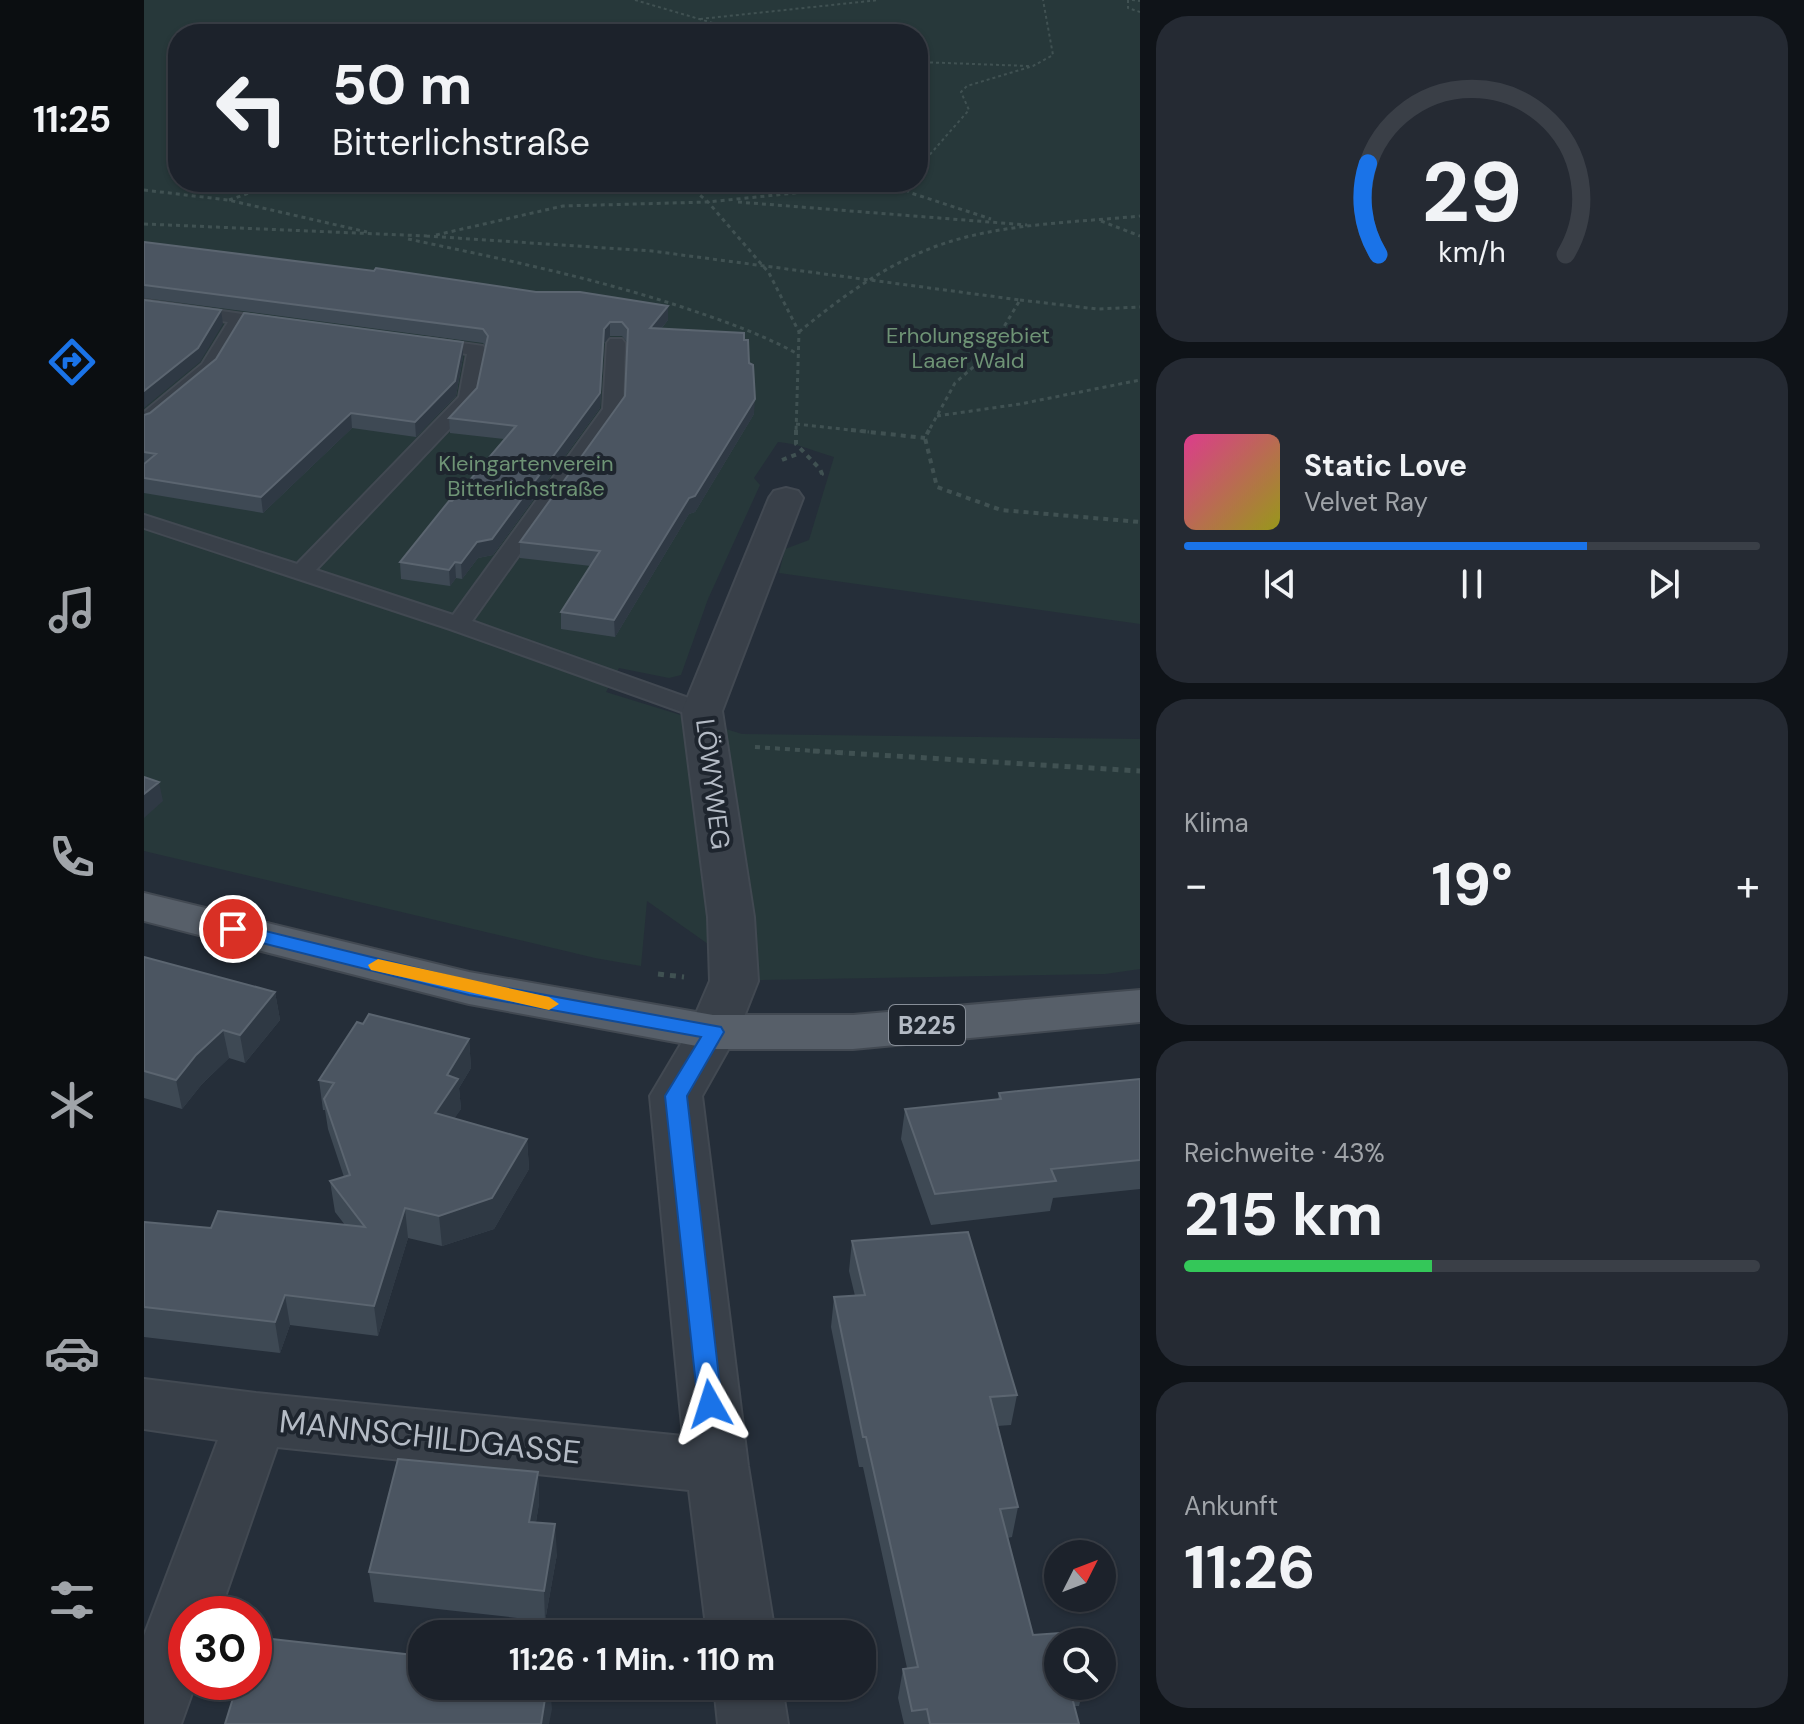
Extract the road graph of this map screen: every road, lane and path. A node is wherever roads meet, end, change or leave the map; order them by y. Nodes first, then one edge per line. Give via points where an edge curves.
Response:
1 (635, 0) edge
2 (879, 0) edge
3 (1043, 0) edge
4 (1130, 0) edge
5 (1140, 1) edge
6 (1140, 11) edge
7 (700, 19) junction
8 (717, 24) edge
9 (928, 62) edge
10 (1033, 66) junction
11 (928, 157) edge
12 (144, 190) edge
13 (252, 192) edge
14 (696, 192) edge
15 (799, 192) edge
16 (909, 192) edge
17 (228, 200) junction
18 (725, 200) junction
19 (708, 202) junction
20 (1140, 216) edge
21 (1100, 221) junction
22 (1003, 223) junction
23 (144, 224) edge
24 (1036, 226) junction
25 (394, 236) junction
26 (426, 236) junction
27 (1140, 236) edge
28 (762, 265) junction
29 (866, 281) junction
30 (1020, 300) junction
31 (144, 305) edge
32 (1140, 307) edge
33 (239, 318) junction
34 (303, 327) edge
35 (799, 332) junction
36 (413, 342) edge
37 (616, 343) dead end
38 (796, 353) junction
39 (1140, 380) edge
40 (937, 416) junction
41 (144, 422) edge
42 (796, 424) junction
43 (925, 438) junction
44 (800, 453) dead end
45 (786, 498) dead end
46 (144, 521) edge
47 (1140, 522) edge
48 (300, 574) junction
49 (458, 624) junction
50 (704, 728) junction
51 (1140, 771) edge
52 (144, 907) edge
53 (656, 974) dead end
54 (734, 981) junction
55 (1140, 1006) edge
56 (713, 1032) junction
57 (144, 1404) edge
58 (256, 1419) junction
59 (717, 1466) junction
60 (739, 1620) edge
61 (750, 1700) edge
62 (146, 1724) edge
63 (753, 1724) edge

1 - 7 path
2 - 7 path
3 - 10 path via 1054,48 1047,60
4 - 5 path
4 - 6 path via 1128,8
7 - 8 path
9 - 10 path
10 - 11 path via 967,86 961,92 969,110
12 - 17 path
13 - 17 path
14 - 19 path
15 - 18 path
16 - 22 path
17 - 25 path
18 - 19 path
18 - 22 path
19 - 26 path via 563,206
19 - 28 path
20 - 21 path
21 - 24 path
21 - 27 path
22 - 24 path
23 - 25 path
24 - 29 path via 937,246
25 - 26 path
25 - 38 path via 632,291 758,332
26 - 28 path via 652,251
28 - 29 path
28 - 35 path
29 - 30 path
29 - 35 path
30 - 32 path via 1097,309
30 - 40 path via 987,355 955,383
31 - 33 lane
33 - 34 lane
33 - 41 lane via 209,367
35 - 38 path
36 - 48 lane via 479,342 468,398
37 - 49 lane via 613,409
38 - 42 path
39 - 40 path
40 - 43 path
42 - 43 path
42 - 44 path
43 - 47 path via 937,487 1001,510
45 - 50 street, LÖWYWEG
46 - 48 lane
48 - 49 lane
49 - 50 lane
50 - 51 path
50 - 54 street, LÖWYWEG via 731,917
52 - 56 main road, B225 via 469,988
53 - 54 path
54 - 56 street, LÖWYWEG
55 - 56 main road, B225 via 853,1032
56 - 59 street, LÖWYWEG via 676,1096
57 - 58 street, MANNSCHILDGASSE
58 - 59 street, MANNSCHILDGASSE
58 - 62 street
59 - 60 street, LÖWYWEG
61 - 63 street

